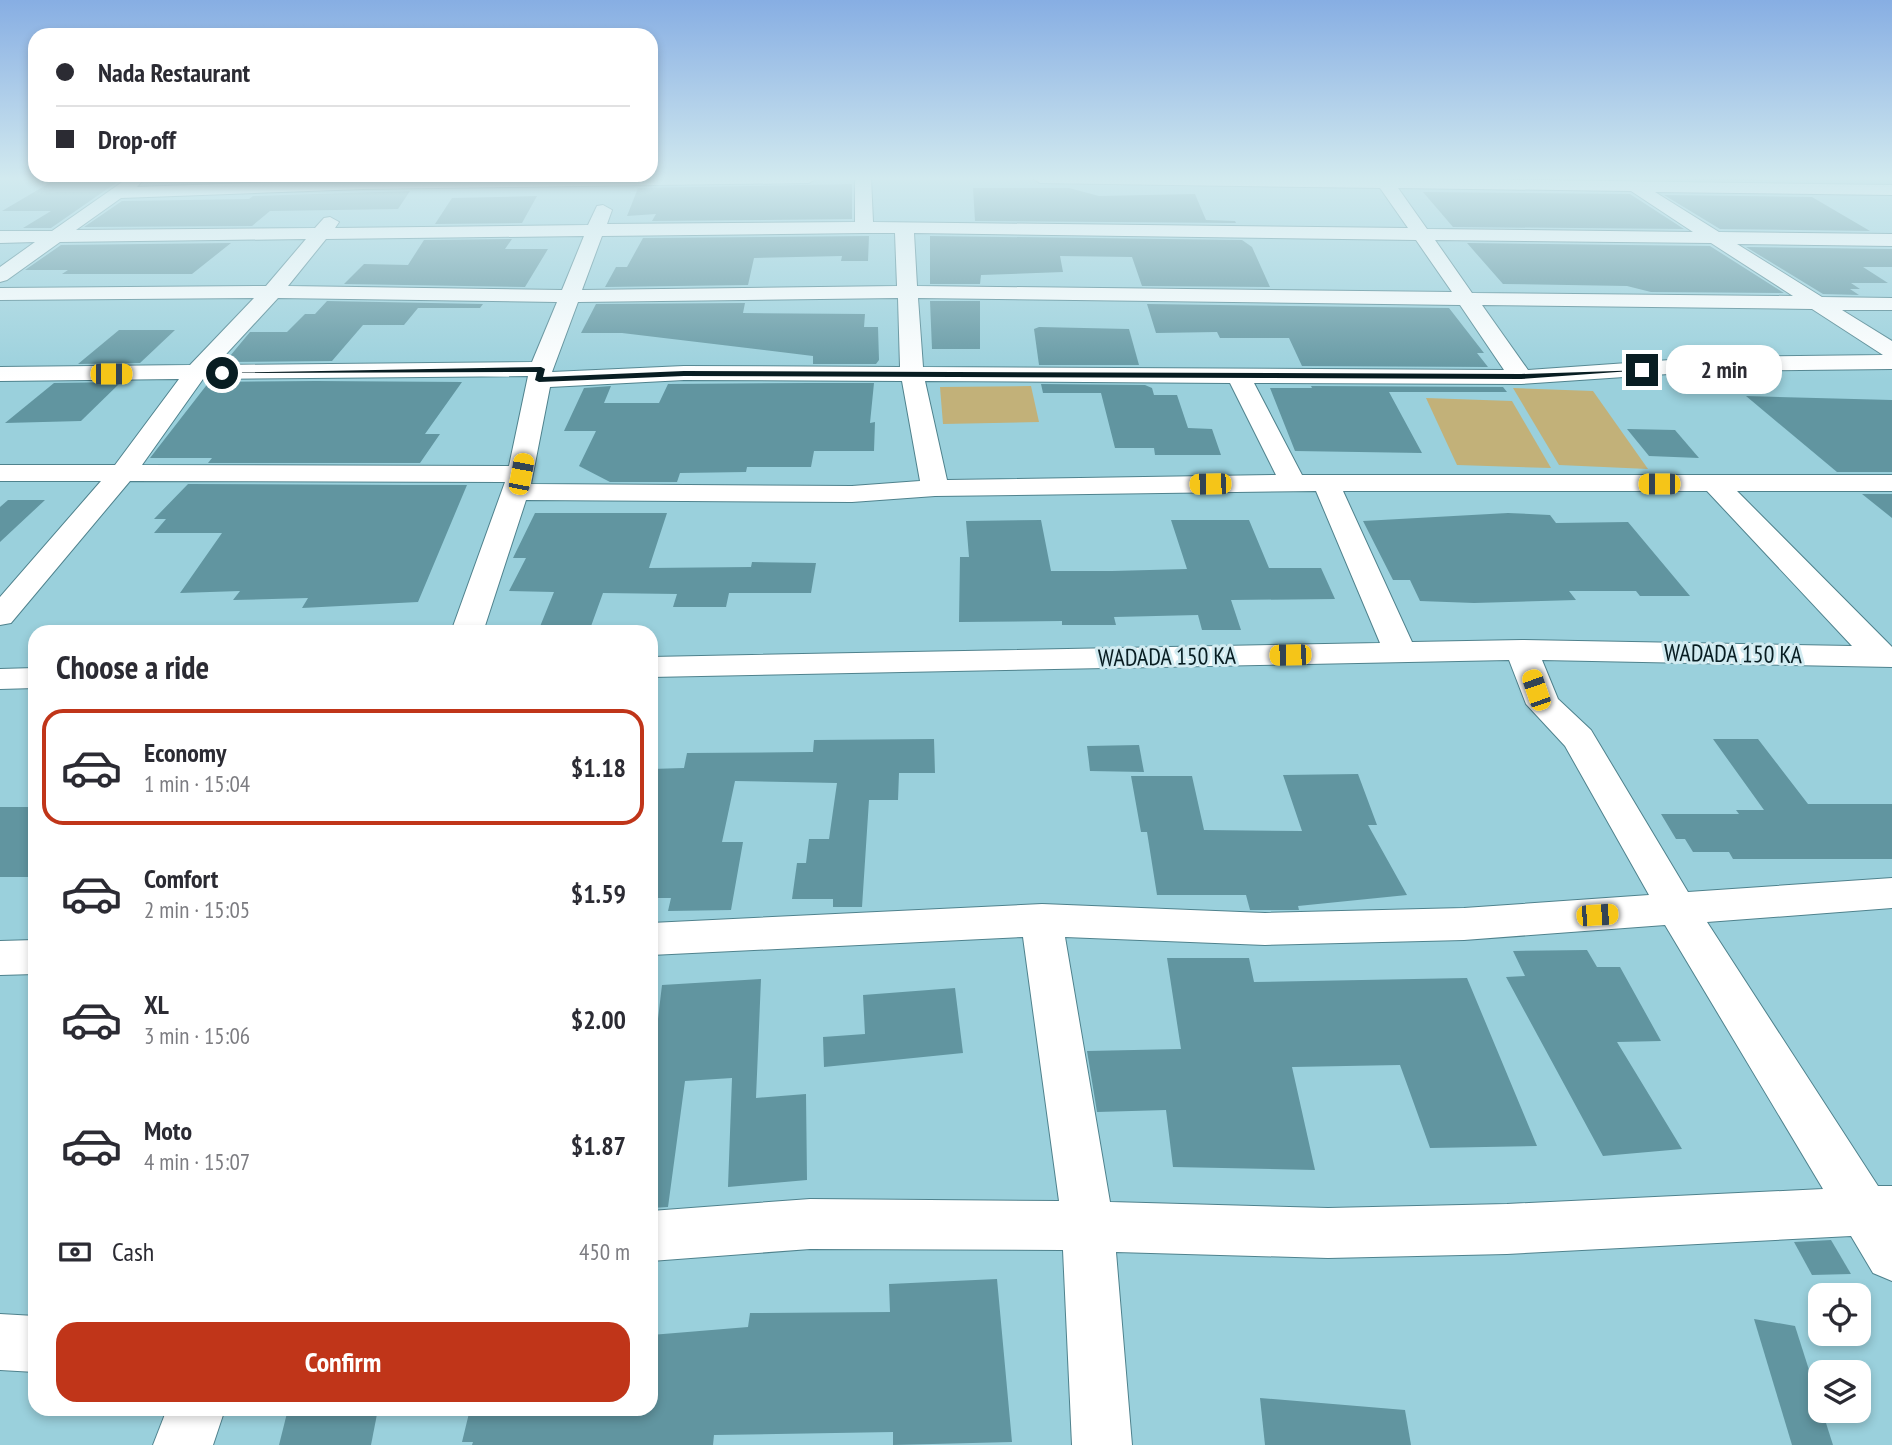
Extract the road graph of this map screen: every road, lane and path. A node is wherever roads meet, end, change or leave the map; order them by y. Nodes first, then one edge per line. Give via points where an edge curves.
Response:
1 (41, 245) edge
2 (310, 245) edge
3 (590, 245) edge
4 (905, 245) edge
5 (1432, 245) edge
6 (1724, 245) edge
7 (0, 276) edge
8 (272, 292) junction
9 (909, 292) junction
10 (0, 294) edge
11 (570, 296) junction
12 (1468, 298) junction
13 (1817, 303) junction
14 (1892, 304) edge
15 (1892, 351) edge
16 (1892, 362) edge
17 (912, 373) junction
18 (0, 374) edge
19 (195, 374) junction
20 (540, 375) junction
21 (1238, 375) junction
22 (1521, 377) junction
23 (0, 473) edge
24 (122, 474) junction
25 (518, 483) junction
26 (1293, 483) junction
27 (1714, 483) junction
28 (1892, 483) edge
29 (1326, 484) junction
30 (935, 488) junction
31 (0, 616) edge
32 (469, 625) edge
33 (1522, 650) junction
34 (1401, 653) junction
35 (1886, 657) edge
36 (658, 667) edge
37 (28, 678) edge
38 (0, 679) edge
39 (1892, 893) edge
40 (1677, 909) junction
41 (1042, 920) junction
42 (658, 939) edge
43 (28, 957) edge
44 (0, 958) edge
45 (1879, 1211) edge
46 (1088, 1226) junction
47 (658, 1235) edge
48 (1892, 1255) edge
49 (0, 1342) edge
50 (28, 1344) edge
51 (193, 1416) edge
52 (183, 1445) edge
53 (1102, 1445) edge

1 - 7 street
2 - 8 street
3 - 11 street
4 - 9 street
5 - 12 street
6 - 13 street
8 - 10 street
8 - 11 street
8 - 19 street
9 - 11 street
9 - 12 street
9 - 17 street
11 - 20 street
12 - 13 street
12 - 22 street
13 - 14 street
13 - 15 street
16 - 22 street via 1713,364
17 - 20 street
17 - 21 street
17 - 30 street
18 - 19 street
19 - 20 street
19 - 24 street
20 - 25 street
21 - 22 street
21 - 26 street
23 - 24 street
24 - 25 street
24 - 31 street
25 - 30 street via 852,495
25 - 32 street
26 - 29 street
26 - 30 street
27 - 28 street
27 - 29 street
27 - 35 street
29 - 34 street
33 - 34 street, WADADA 150 KA
33 - 35 street, WADADA 150 KA
33 - 40 street via 1543,704 1591,757
34 - 36 street, WADADA 150 KA
37 - 38 street
39 - 40 street
40 - 41 street via 1464,924 1265,929
40 - 45 street
41 - 42 street
41 - 46 street
43 - 44 street
45 - 46 street via 1328,1233
45 - 48 street
46 - 47 street via 810,1224
46 - 53 street
49 - 50 street
51 - 52 street

